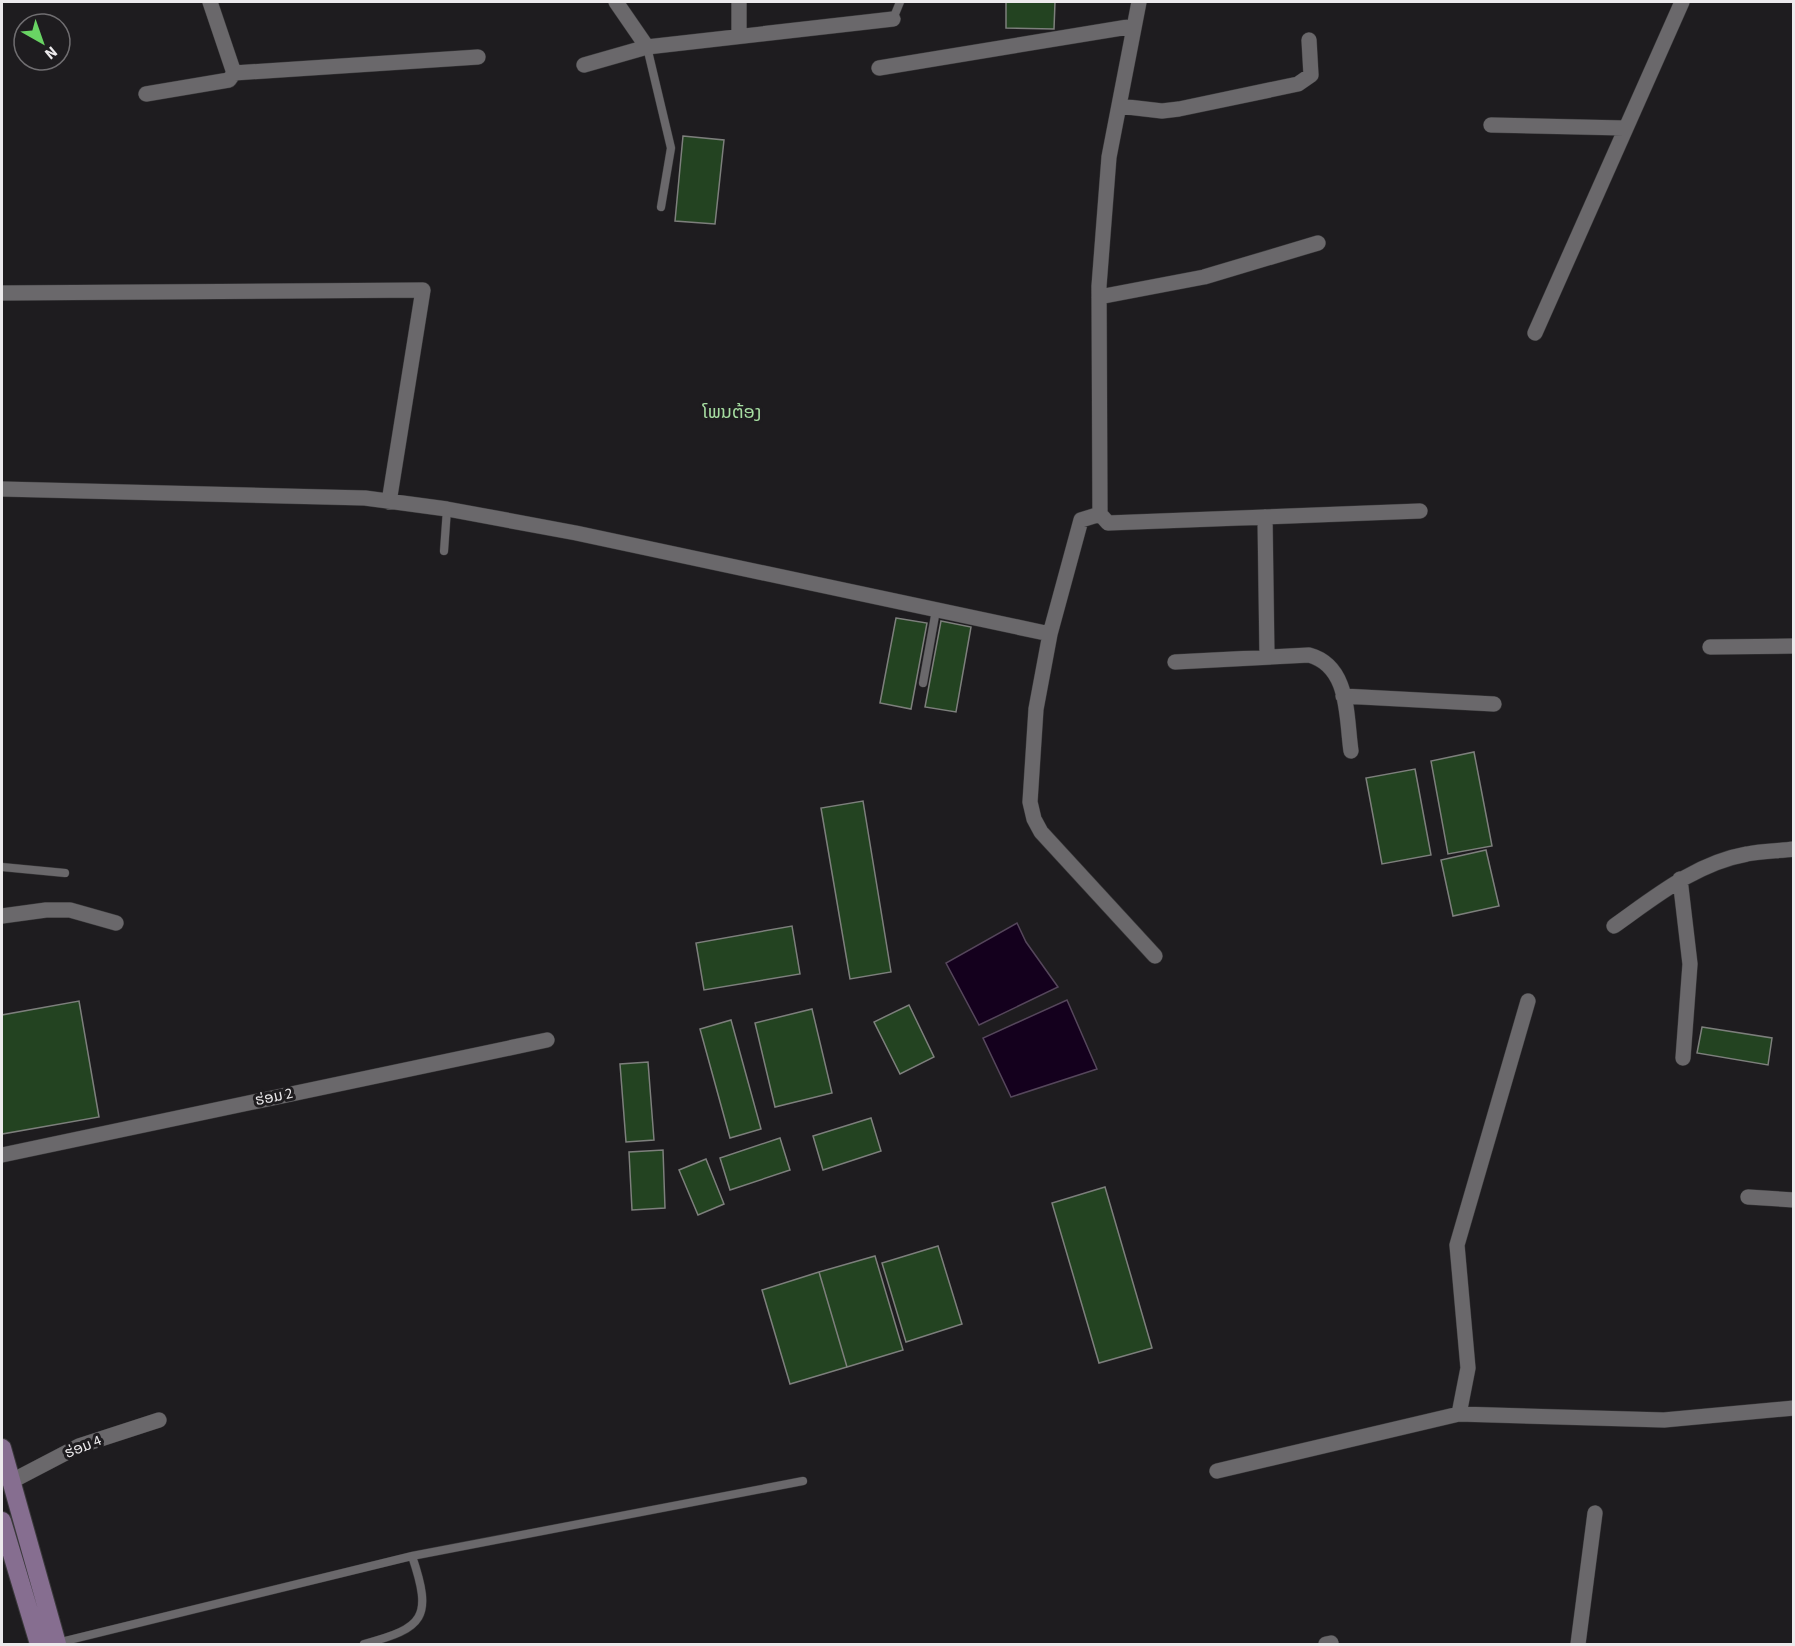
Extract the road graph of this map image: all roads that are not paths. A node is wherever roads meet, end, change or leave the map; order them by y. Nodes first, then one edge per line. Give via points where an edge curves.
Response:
1 (210, 2) edge
2 (616, 2) edge
3 (739, 2) edge
4 (900, 2) edge
5 (1139, 2) edge
6 (1682, 2) edge
7 (893, 19) joint
8 (1134, 26) junction
9 (739, 36) junction
10 (1309, 40) dead end
11 (647, 47) junction
12 (478, 57) dead end
13 (584, 65) dead end
14 (879, 69) dead end
15 (234, 73) junction
16 (146, 94) dead end
17 (1119, 106) junction
18 (1491, 125) dead end
19 (1624, 128) junction
20 (661, 207) dead end
21 (1318, 243) dead end
22 (2, 293) edge
23 (1099, 297) junction
24 (1534, 333) dead end
25 (2, 489) edge
26 (389, 502) junction
27 (447, 509) junction
28 (1420, 511) dead end
29 (1100, 514) junction
30 (1265, 517) junction
31 (444, 551) dead end
32 (936, 610) junction
33 (1050, 634) junction
34 (1794, 646) edge
35 (1710, 647) dead end
36 (1267, 657) junction
37 (1175, 662) dead end
38 (923, 683) dead end
39 (1343, 696) junction
40 (1494, 704) dead end
41 (1352, 752) dead end
42 (1794, 849) edge
43 (2, 867) edge
44 (65, 873) dead end
45 (1680, 879) junction
46 (2, 916) edge
47 (116, 923) dead end
48 (1614, 926) dead end
49 (1155, 956) dead end
50 (1528, 1001) dead end
51 (547, 1040) dead end
52 (1683, 1059) dead end
53 (2, 1155) edge
54 (1748, 1197) dead end
55 (1794, 1200) edge
56 (1794, 1408) edge
57 (1459, 1414) junction
58 (159, 1420) dead end
59 (2, 1449) edge
60 (1217, 1471) dead end
61 (803, 1481) dead end
62 (10, 1482) junction
63 (1595, 1513) dead end
64 (2, 1521) edge
65 (412, 1556) junction
66 (51, 1644) edge
67 (364, 1644) edge
68 (1578, 1644) edge

1 - 15 street
2 - 11 street
3 - 9 street
4 - 7 lane
5 - 8 street
6 - 19 street
7 - 9 street
8 - 14 street
8 - 17 street
9 - 11 street
10 - 17 street via 1311,75 1298,84 1179,109
11 - 13 street
11 - 20 lane via 671,148
12 - 15 street
15 - 16 street via 229,80
17 - 23 street via 1109,157
18 - 19 street
19 - 24 street
21 - 23 street via 1203,277
22 - 26 street via 423,290
23 - 29 street
25 - 26 street via 353,497
26 - 27 street
27 - 31 lane
27 - 32 street
28 - 30 street
29 - 30 street via 1108,523
29 - 33 street via 1081,520
30 - 36 street
32 - 33 street
32 - 38 lane
33 - 49 street via 1036,709 1030,779 1034,819 1052,845
34 - 35 street
36 - 37 street
36 - 39 street via 1321,658 1335,671
39 - 40 street
39 - 41 street
42 - 45 street via 1747,854 1708,865
43 - 44 lane
45 - 48 street
45 - 52 street via 1690,964
46 - 47 street via 70,910
50 - 57 street via 1457,1245 1468,1368
51 - 53 street, ຮ່ອມ 2
54 - 55 street
56 - 57 street via 1664,1420
57 - 60 street
58 - 62 street, ຮ່ອມ 4 via 79,1446
59 - 62 main road
61 - 65 lane
62 - 66 main road
63 - 68 street
64 - 66 main road
65 - 66 lane
65 - 67 lane via 423,1593 422,1612 416,1623 399,1635

